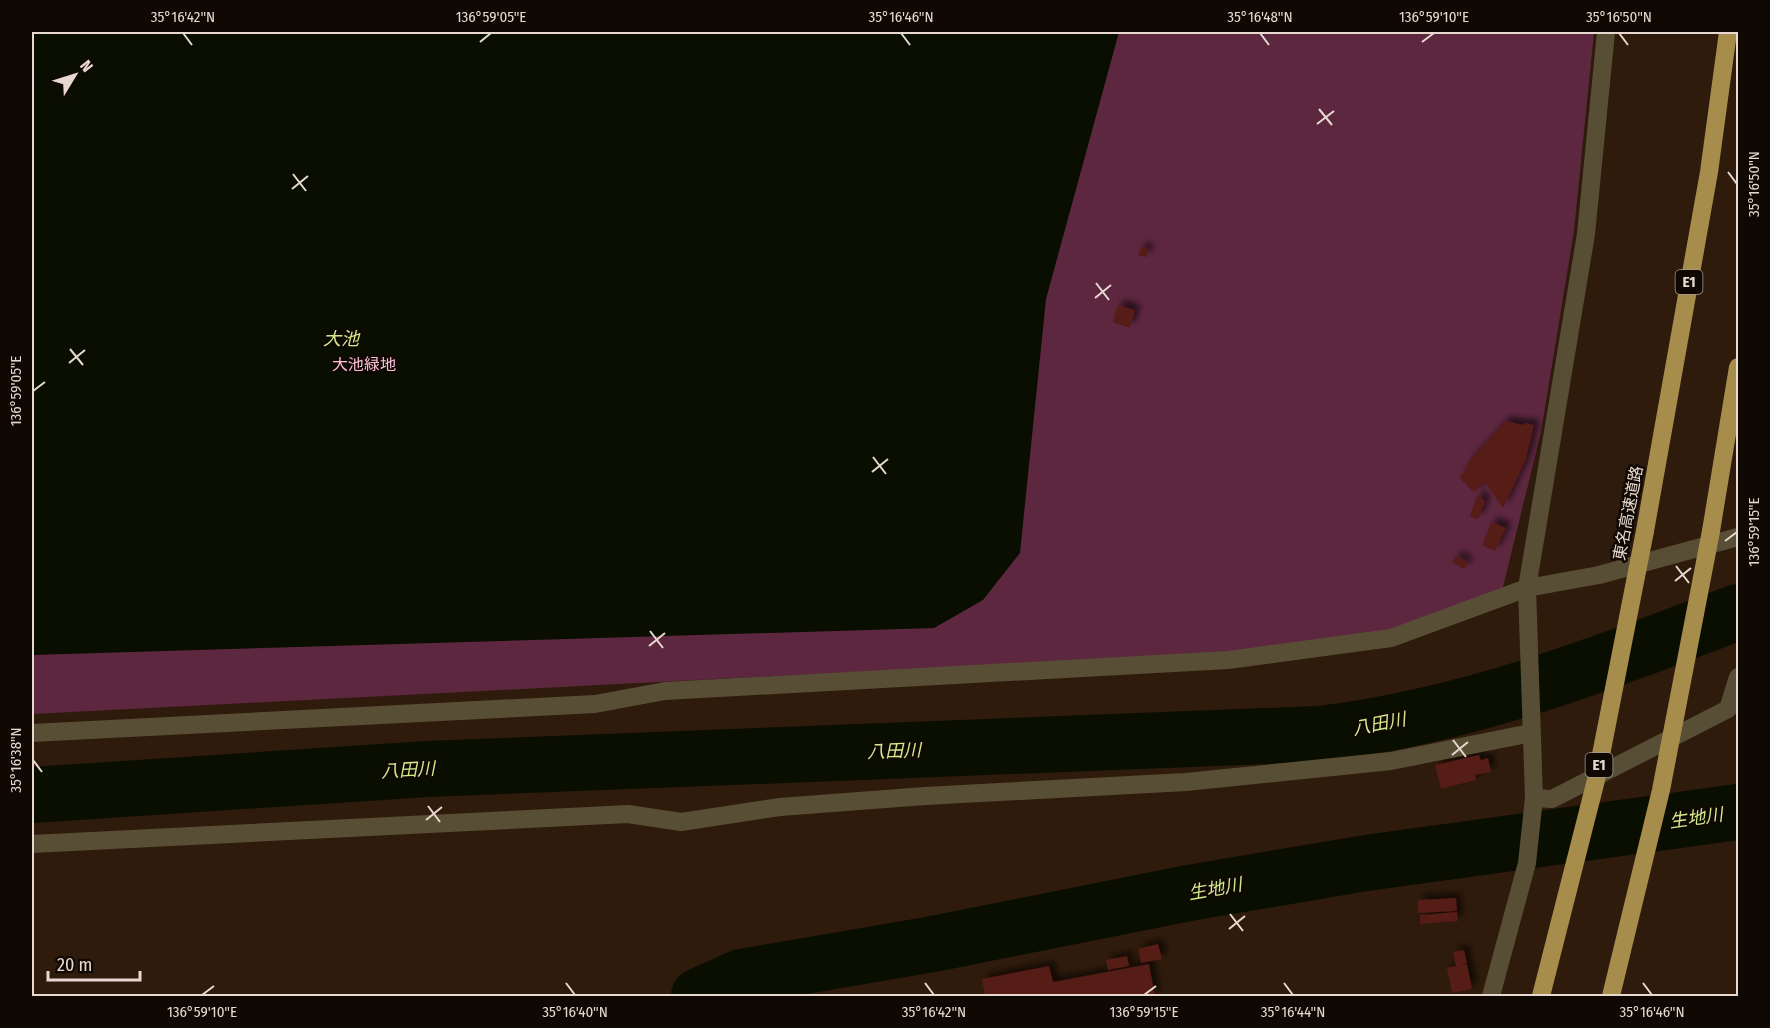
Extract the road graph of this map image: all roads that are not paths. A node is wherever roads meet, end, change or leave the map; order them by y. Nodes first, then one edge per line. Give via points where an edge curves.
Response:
1 (1606, 32) edge
2 (1728, 32) edge
3 (1738, 367) edge
4 (1738, 537) edge
5 (1527, 588) junction
6 (1738, 677) edge
7 (32, 733) edge
8 (1531, 734) junction
9 (1534, 798) junction
10 (32, 844) edge
11 (1491, 996) edge
12 (1541, 996) edge
13 (1611, 996) edge

1 - 5 street via 1586,234
2 - 12 highway, 東名高速道路 / E1, bridge via 1709,172 1596,780
3 - 13 highway, bridge via 1711,531 1660,790
4 - 5 street via 1599,575
5 - 7 street via 1391,638 1228,660 665,691 595,704
5 - 8 street
6 - 9 street via 1728,709 1552,799
8 - 9 street
8 - 10 street via 1391,762 1186,782 780,807 681,822 628,814
9 - 11 street via 1527,863

